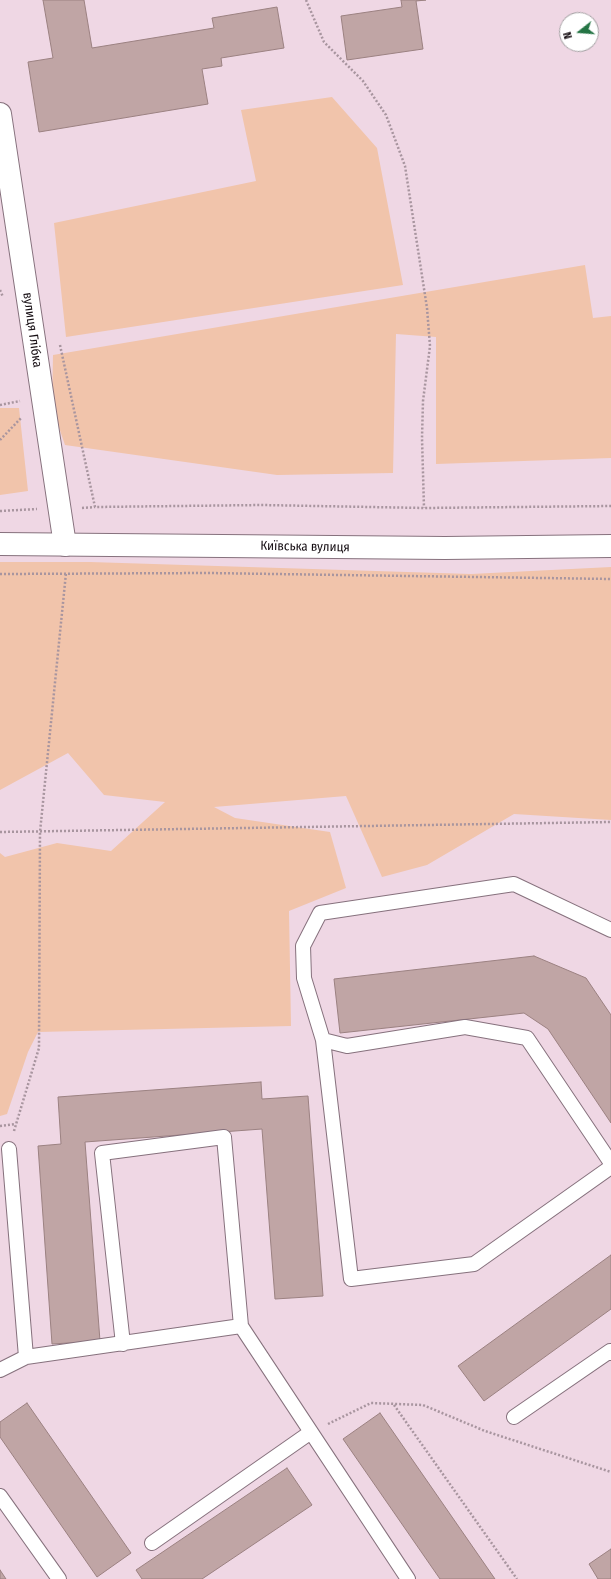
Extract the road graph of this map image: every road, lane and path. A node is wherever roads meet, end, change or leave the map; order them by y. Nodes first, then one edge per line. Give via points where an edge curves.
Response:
1 (306, 0) edge
2 (0, 114) edge
3 (60, 345) dead end
4 (611, 506) edge
5 (424, 508) junction
6 (0, 544) edge
7 (65, 545) junction
8 (611, 546) edge
9 (66, 573) junction
10 (0, 574) edge
11 (611, 579) edge
12 (611, 822) edge
13 (0, 832) edge
14 (40, 832) junction
15 (611, 930) edge
16 (323, 1040) junction
17 (16, 1124) junction
18 (0, 1126) edge
19 (9, 1149) joint
20 (611, 1163) edge
21 (611, 1167) edge
22 (241, 1326) junction
23 (123, 1344) junction
24 (611, 1353) edge
25 (26, 1357) junction
26 (0, 1370) edge
27 (394, 1404) junction
28 (514, 1417) dead end
29 (311, 1432) junction
30 (611, 1472) edge
31 (0, 1496) edge
32 (152, 1543) dead end
33 (60, 1579) edge
34 (408, 1579) edge
35 (517, 1579) edge

1 - 5 path via 324,42 363,81 386,115 405,166 428,308 430,346 422,416
2 - 7 main road, вулиця Глібка
3 - 5 path via 96,507 262,505
4 - 5 path
6 - 7 main road, Київська вулиця
7 - 8 main road, Київська вулиця via 446,548
9 - 10 path
9 - 11 path
9 - 14 path
12 - 14 path
13 - 14 path
14 - 17 path via 38,1048
15 - 16 lane via 514,884 320,914 304,946 304,978
16 - 20 lane via 347,1046 465,1027 527,1038
16 - 21 lane via 351,1279 474,1264
17 - 18 path
17 - 19 path
19 - 25 lane
22 - 23 lane
22 - 23 lane via 224,1137 102,1153
22 - 29 lane
23 - 25 lane
24 - 28 lane via 610,1351
25 - 26 lane
27 - 29 path via 371,1403
27 - 30 path via 423,1405 485,1431
27 - 35 path
29 - 32 lane
29 - 34 lane
31 - 33 lane

